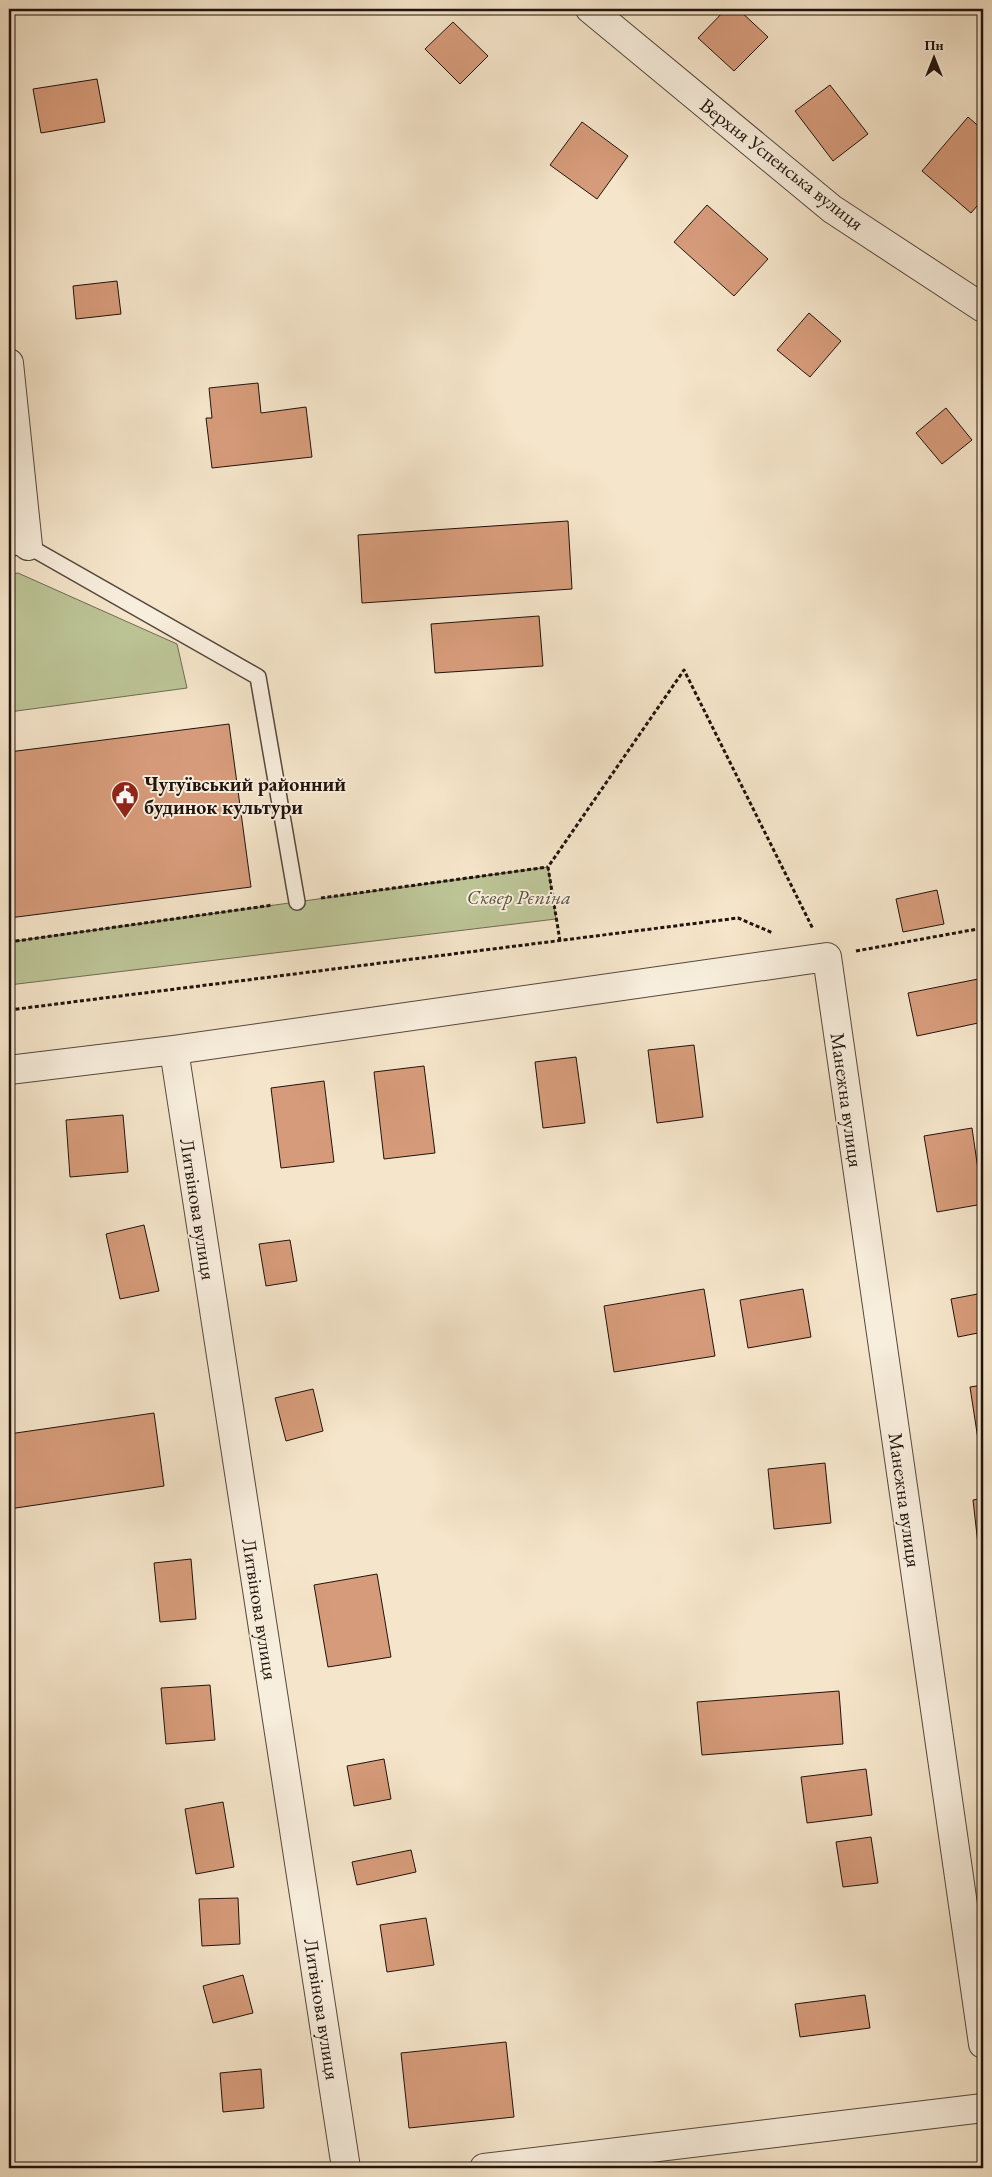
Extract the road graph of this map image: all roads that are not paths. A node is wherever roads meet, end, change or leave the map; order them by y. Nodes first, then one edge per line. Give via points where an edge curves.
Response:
1 (590, 9) edge
2 (983, 308) edge
3 (9, 363) edge
4 (18, 547) edge
5 (297, 902) dead end
6 (174, 1050) junction
7 (9, 1070) edge
8 (983, 2044) edge
9 (983, 2108) edge
10 (346, 2168) edge
11 (484, 2168) edge

1 - 2 street, Верхня Успенська вулиця via 832,209
3 - 4 street
4 - 5 lane via 258,677
6 - 7 street
6 - 8 street, Манежна вулиця via 827,957
6 - 10 street, Литвінова вулиця
9 - 11 street

